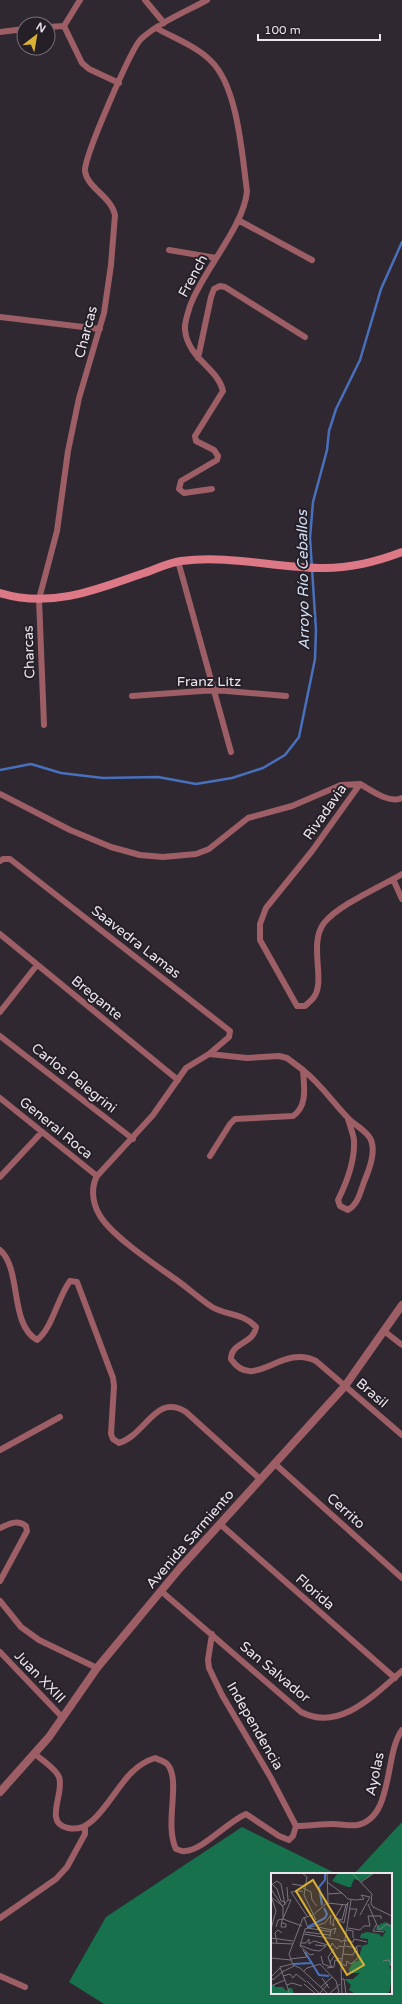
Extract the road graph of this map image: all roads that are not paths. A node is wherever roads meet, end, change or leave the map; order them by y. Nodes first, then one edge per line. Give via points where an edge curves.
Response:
1 (80, 0) edge
2 (145, 0) edge
3 (203, 1) edge
4 (164, 23) junction
5 (56, 26) edge
6 (64, 26) junction
7 (156, 28) junction
8 (16, 30) edge
9 (0, 32) edge
10 (119, 83) junction
11 (238, 220) junction
12 (169, 250) dead end
13 (216, 258) junction
14 (312, 260) dead end
15 (0, 317) edge
16 (100, 329) junction
17 (305, 337) dead end
18 (198, 358) junction
19 (212, 489) dead end
20 (402, 552) edge
21 (178, 561) junction
22 (0, 592) edge
23 (39, 598) junction
24 (215, 690) junction
25 (132, 696) dead end
26 (286, 696) dead end
27 (44, 725) dead end
28 (231, 752) dead end
29 (360, 784) junction
30 (0, 794) edge
31 (402, 798) edge
32 (0, 862) edge
33 (402, 874) edge
34 (393, 879) junction
35 (402, 899) edge
36 (0, 934) edge
37 (37, 965) junction
38 (0, 1012) edge
39 (0, 1036) edge
40 (209, 1054) junction
41 (303, 1070) junction
42 (178, 1080) junction
43 (0, 1098) edge
44 (348, 1119) junction
45 (42, 1132) junction
46 (133, 1139) junction
47 (210, 1156) dead end
48 (97, 1176) junction
49 (0, 1177) edge
50 (0, 1250) edge
51 (402, 1305) edge
52 (384, 1331) junction
53 (402, 1345) edge
54 (345, 1386) junction
55 (60, 1417) dead end
56 (402, 1434) edge
57 (0, 1450) edge
58 (274, 1463) junction
59 (260, 1479) junction
60 (220, 1524) junction
61 (0, 1528) edge
62 (402, 1578) edge
63 (0, 1581) edge
64 (161, 1591) junction
65 (0, 1601) edge
66 (212, 1634) junction
67 (0, 1652) edge
68 (98, 1668) junction
69 (402, 1671) edge
70 (395, 1678) junction
71 (63, 1718) junction
72 (402, 1730) edge
73 (35, 1754) junction
74 (0, 1792) edge
75 (296, 1826) junction
76 (85, 1827) junction
77 (0, 1918) edge
78 (0, 1976) edge
79 (25, 1987) dead end

1 - 6 street
2 - 4 street
3 - 4 street, Charcas
4 - 7 street, Charcas
5 - 6 street
6 - 10 street via 82,63
7 - 10 street, Charcas via 140,40
7 - 11 street, French via 212,62 228,88 247,191 246,201
8 - 9 street
10 - 16 street, Charcas via 94,138 85,172 89,181 114,208 115,216 112,264
11 - 13 street, French
11 - 14 street
12 - 13 street
13 - 18 street, French via 197,288 188,312 185,329 189,344
15 - 16 street
16 - 23 street, Charcas via 80,398 68,451 58,531
17 - 18 street via 220,286 214,290 211,297
18 - 19 street, French via 221,383 223,391 195,436 196,441 214,450 218,456 217,460 181,481 179,489 184,493
20 - 21 main road via 364,564 321,568 251,561
21 - 23 main road via 89,593 71,597
21 - 24 street
22 - 23 main road via 14,597
23 - 27 street, Charcas
24 - 25 street, Franz Litz
24 - 26 street, Franz Litz
24 - 28 street
29 - 30 street, Rivadavia via 342,785 292,806 248,818 209,848 196,854 163,857 140,855 111,847 70,830
29 - 31 street via 385,798
29 - 34 street, Rivadavia via 312,851 266,908 260,924 260,940 297,1006 305,1006 314,997 317,988 317,943 324,923 335,913
32 - 40 street, Saavedra Lamas via 3,859 10,859 230,1031 229,1037
33 - 34 street, Rivadavia
34 - 35 street
36 - 37 street, Bregante
37 - 38 street
37 - 42 street, Bregante
39 - 46 street, Carlos Pelegrini
40 - 41 street via 247,1058 278,1056 287,1058
40 - 42 street via 186,1068
41 - 44 street via 314,1079
41 - 47 street via 305,1093 296,1114 235,1119
42 - 46 street
43 - 45 street, General Roca
44 - 44 street via 354,1139 353,1155 350,1172 338,1200 340,1206 348,1210 358,1201 371,1160 372,1146 370,1138
45 - 48 street, General Roca
45 - 49 street
46 - 48 street
48 - 54 street, Brasil via 93,1183 94,1202 99,1214 111,1228 212,1307 245,1318 256,1327 249,1340 235,1347 231,1354 235,1365 241,1370 251,1372 285,1359 308,1357
50 - 59 street via 10,1264 15,1296 26,1327 31,1337 37,1340 49,1322 64,1289 70,1281 77,1282 113,1378 113,1439 119,1443 134,1436 166,1406 179,1408
51 - 52 street, Avenida Sarmiento
52 - 53 street
52 - 54 street, Avenida Sarmiento
54 - 56 street, Brasil
54 - 58 street, Avenida Sarmiento
55 - 57 street
58 - 59 street, Avenida Sarmiento
58 - 62 street, Cerrito
59 - 60 street, Avenida Sarmiento
60 - 64 street, Avenida Sarmiento
60 - 70 street, Florida
61 - 63 street via 12,1522 22,1523 27,1531
64 - 66 street, San Salvador
64 - 68 street, Avenida Sarmiento
65 - 68 street via 21,1627 39,1640
66 - 70 street, San Salvador via 301,1712 311,1717 326,1719 351,1712
66 - 75 street, Independencia via 209,1668
67 - 71 street, Juan XXIII
68 - 71 street, Avenida Sarmiento
69 - 70 street, San Salvador
71 - 73 street, Avenida Sarmiento
72 - 75 street, Ayolas via 394,1745 382,1803 368,1821 357,1825
73 - 74 street, Avenida Sarmiento
73 - 76 street via 58,1776 60,1782 55,1814 59,1824 67,1828
75 - 76 street via 289,1840 246,1814 236,1818 193,1849 184,1852 176,1849 172,1841 170,1818 172,1774 168,1765 154,1758 134,1769 101,1813
76 - 77 street via 85,1834 67,1867 56,1879
78 - 79 street

